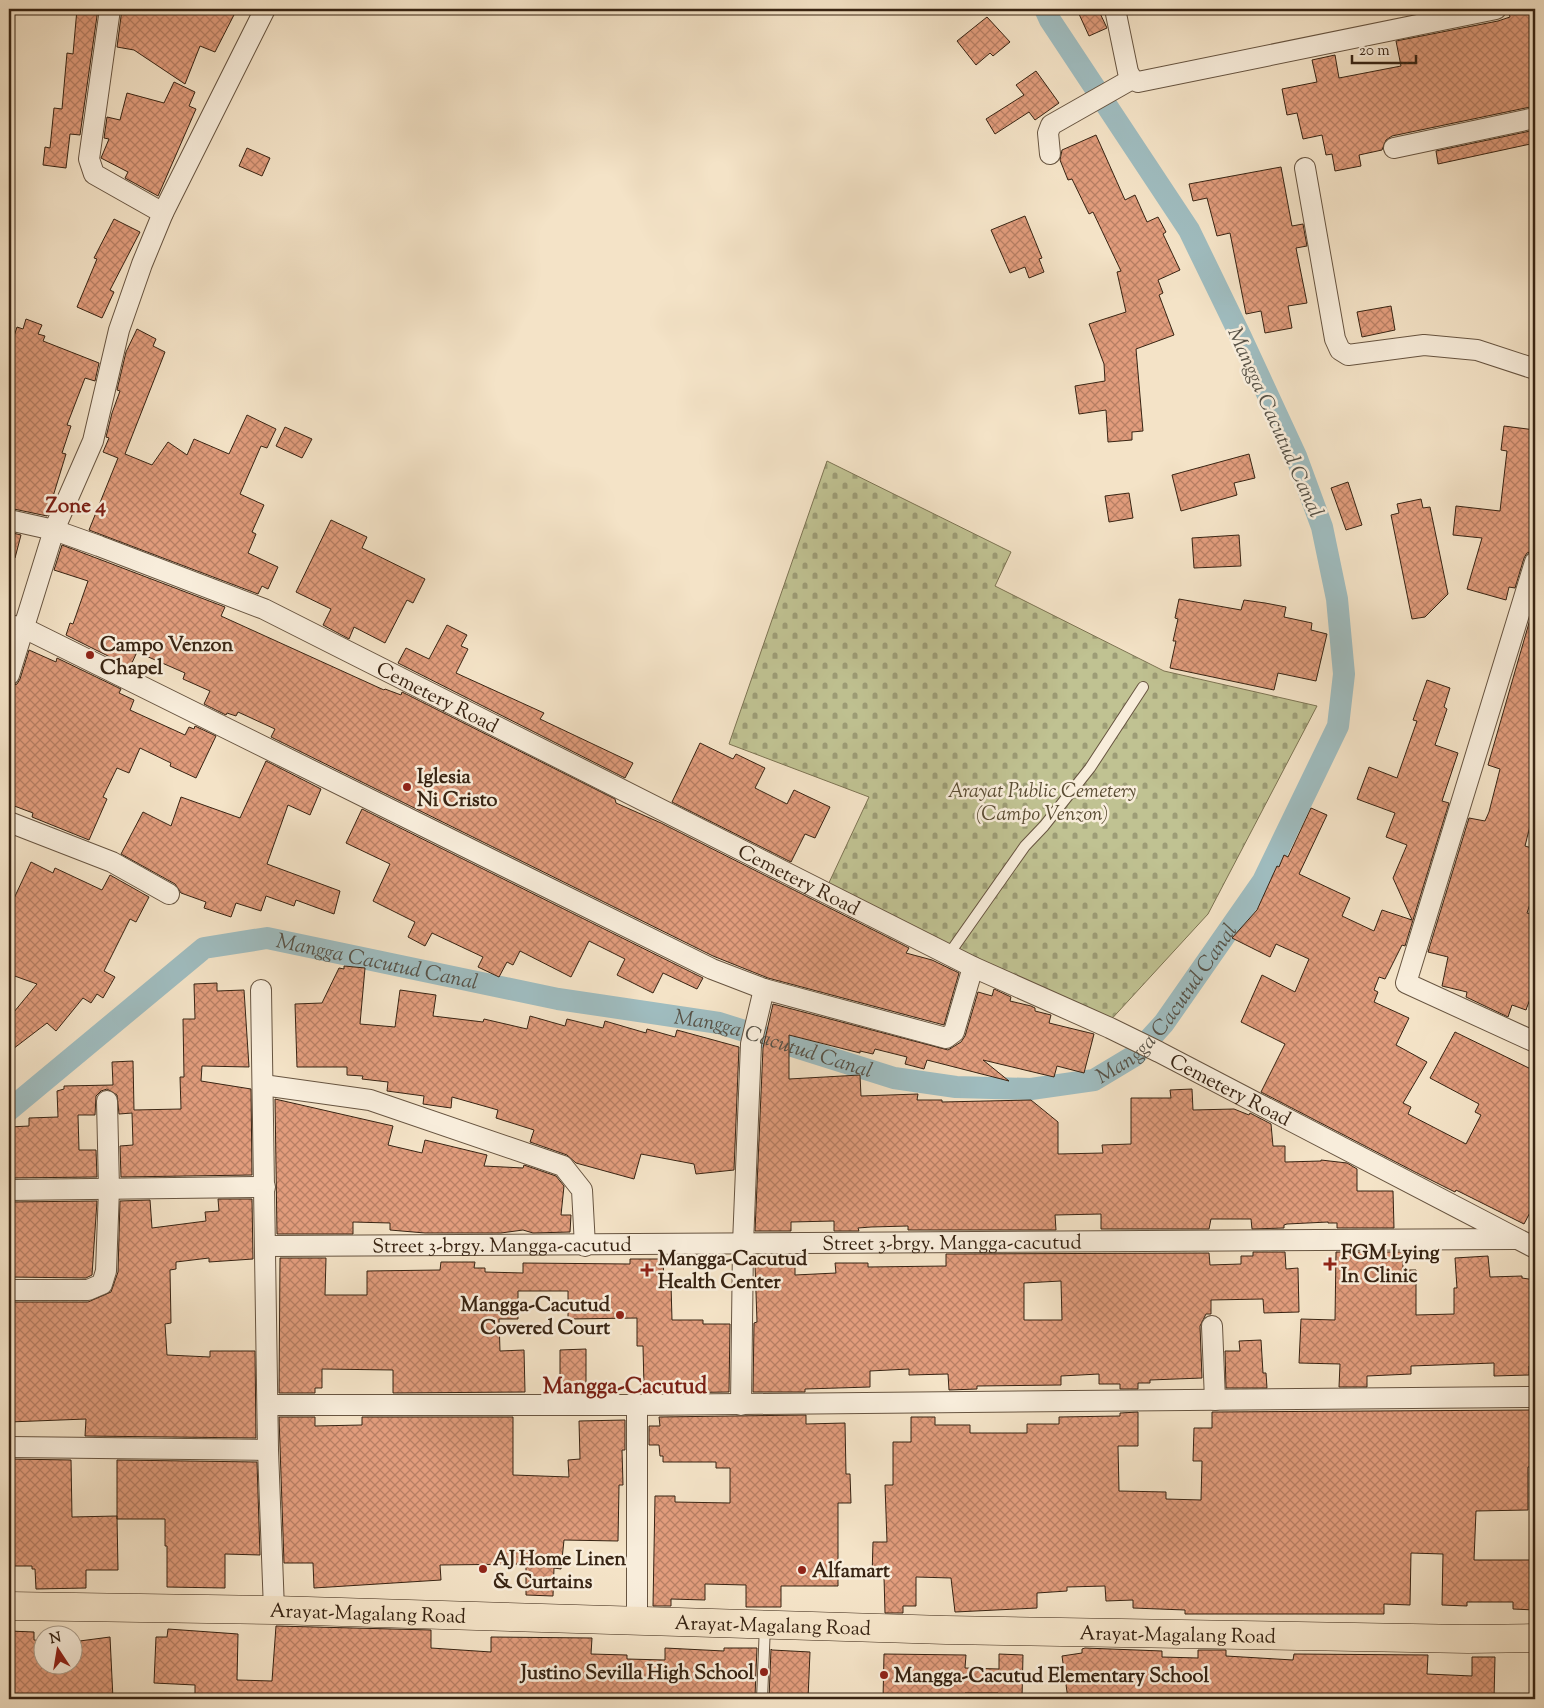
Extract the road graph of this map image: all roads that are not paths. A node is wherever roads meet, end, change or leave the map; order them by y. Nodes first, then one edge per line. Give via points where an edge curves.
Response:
1 (110, 9) edge
2 (265, 9) edge
3 (1114, 9) edge
4 (1496, 9) edge
5 (1127, 82) junction
6 (1535, 118) edge
7 (1394, 148) dead end
8 (1050, 154) dead end
9 (1305, 168) dead end
10 (162, 214) junction
11 (1535, 369) edge
12 (9, 520) edge
13 (54, 530) junction
14 (1535, 562) edge
15 (16, 627) edge
16 (9, 675) edge
17 (1143, 688) dead end
18 (9, 822) edge
19 (169, 894) dead end
20 (949, 954) junction
21 (972, 966) junction
22 (764, 989) junction
23 (260, 990) dead end
24 (1535, 1042) edge
25 (263, 1085) junction
26 (107, 1101) dead end
27 (264, 1187) junction
28 (109, 1189) junction
29 (9, 1190) edge
30 (1517, 1239) junction
31 (743, 1244) junction
32 (266, 1246) junction
33 (585, 1246) junction
34 (1535, 1248) edge
35 (9, 1290) edge
36 (1212, 1326) dead end
37 (1535, 1397) edge
38 (1215, 1400) junction
39 (268, 1405) junction
40 (741, 1405) junction
41 (637, 1406) junction
42 (9, 1447) edge
43 (268, 1450) junction
44 (9, 1606) edge
45 (274, 1610) junction
46 (637, 1620) junction
47 (764, 1626) junction
48 (1535, 1638) edge
49 (762, 1699) edge

1 - 10 street via 89,159 94,174
2 - 10 street
3 - 5 street via 1128,72
4 - 5 street
5 - 8 street via 1051,126 1048,133
6 - 7 street
9 - 11 street via 1335,340 1340,350 1348,355 1424,345 1477,350
10 - 13 street via 118,330 93,441
12 - 13 street, Cemetery Road
13 - 15 street
13 - 20 street, Cemetery Road via 264,609
14 - 24 street via 1406,983
15 - 16 street
15 - 22 street via 703,965
17 - 20 lane via 1090,768 1025,846
18 - 19 street via 112,862
20 - 21 street, Cemetery Road
21 - 22 street via 954,1032 946,1038
21 - 30 street, Cemetery Road via 1159,1052
22 - 31 street via 751,1044
23 - 25 street
25 - 27 street
25 - 33 street via 370,1100 564,1166 582,1190
26 - 28 street
27 - 28 street
27 - 32 street
28 - 29 street
28 - 35 street via 106,1271 102,1284 88,1290
30 - 31 street, Street 3-brgy. Mangga-cacutud
30 - 34 street, Cemetery Road
31 - 33 street, Street 3-brgy. Mangga-cacutud
31 - 40 street
32 - 33 street, Street 3-brgy. Mangga-cacutud
32 - 39 street
36 - 38 street
37 - 38 street
38 - 40 street
39 - 41 street
39 - 43 street
40 - 41 street
41 - 46 street
42 - 43 street
43 - 45 street
44 - 45 main road, Arayat-Magalang Road
45 - 46 main road, Arayat-Magalang Road via 467,1618
46 - 47 main road, Arayat-Magalang Road
47 - 48 main road, Arayat-Magalang Road
47 - 49 lane

